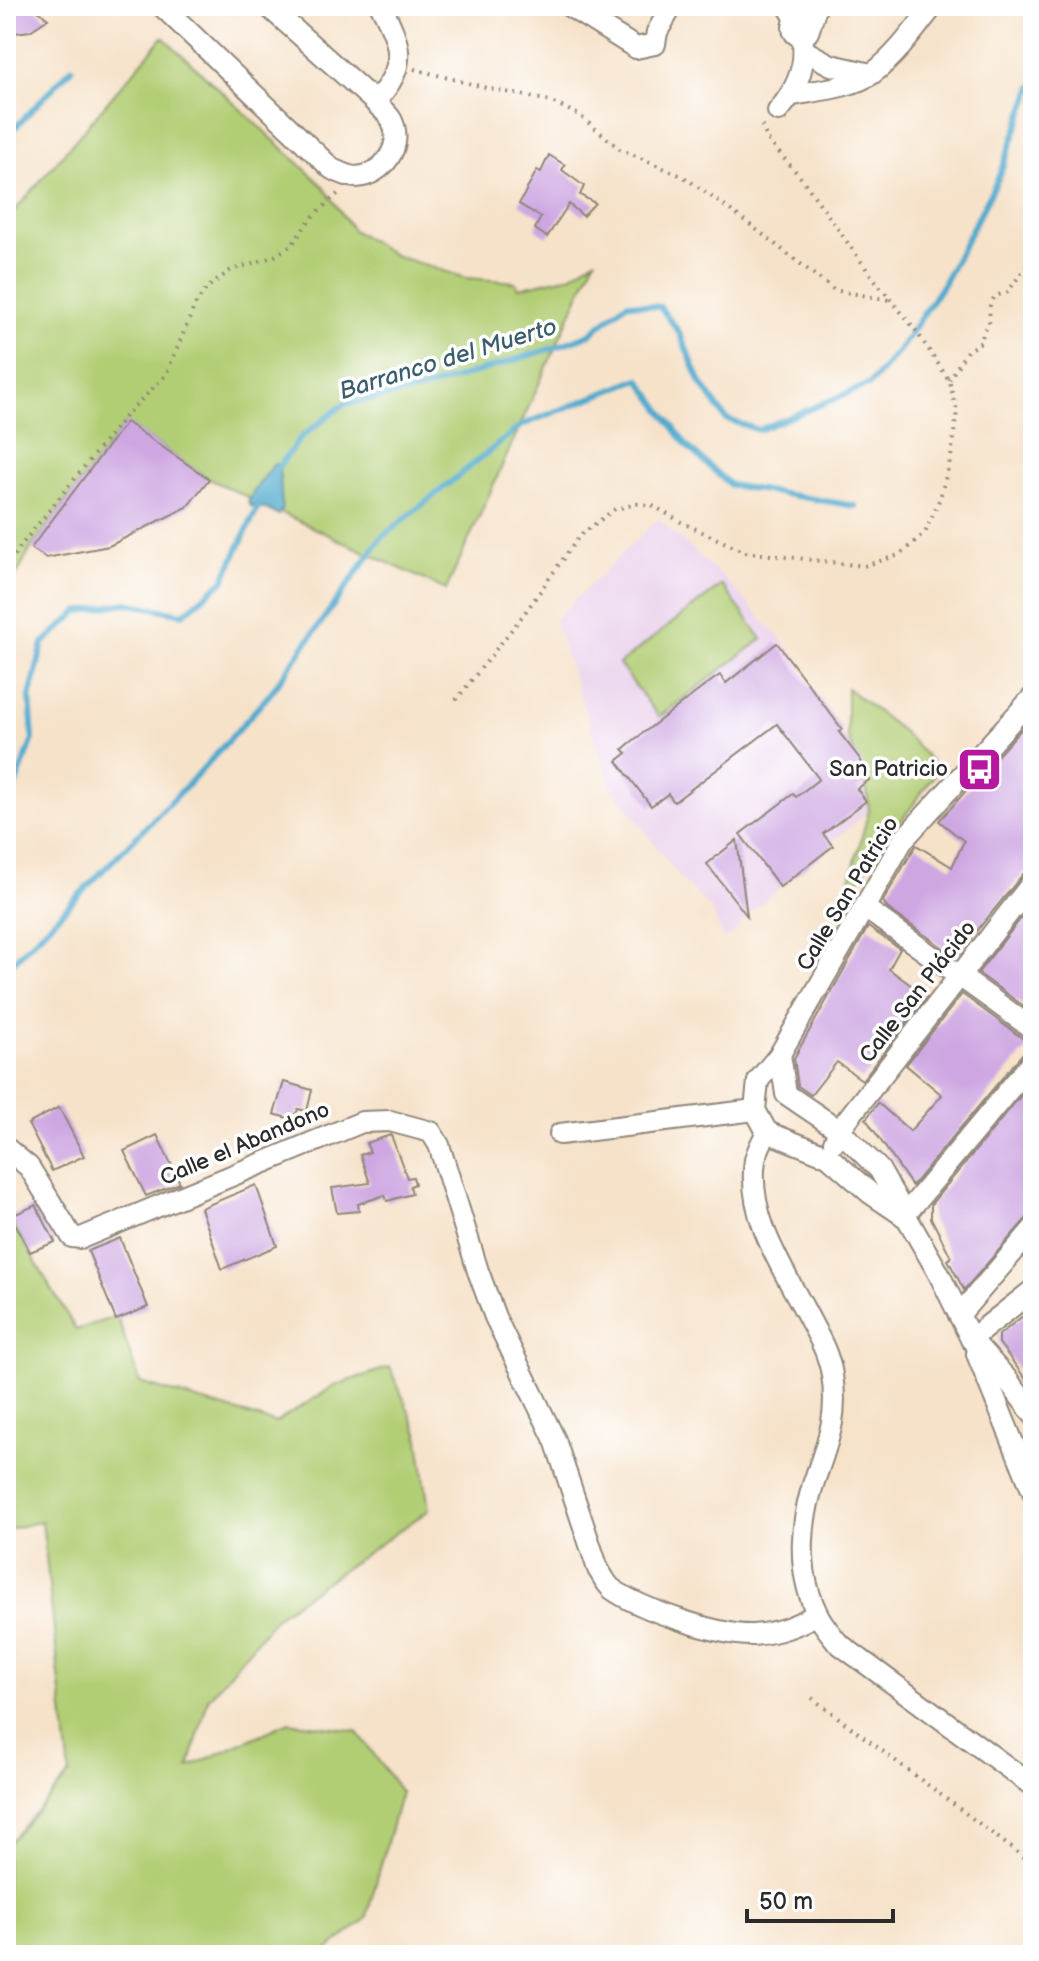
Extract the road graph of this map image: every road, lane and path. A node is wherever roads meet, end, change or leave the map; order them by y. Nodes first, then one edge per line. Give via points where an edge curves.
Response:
1 (162, 6) edge
2 (268, 6) edge
3 (381, 6) edge
4 (569, 6) edge
5 (933, 6) edge
6 (665, 10) edge
7 (801, 23) edge
8 (398, 65) junction
9 (871, 74) junction
10 (793, 95) junction
11 (375, 102) junction
12 (778, 111) dead end
13 (760, 122) dead end
14 (353, 177) junction
15 (1033, 256) edge
16 (892, 300) junction
17 (949, 380) junction
18 (6, 569) edge
19 (1033, 697) edge
20 (456, 700) dead end
21 (1033, 882) edge
22 (865, 908) junction
23 (960, 979) junction
24 (1033, 1029) edge
25 (780, 1054) junction
26 (1033, 1061) edge
27 (786, 1094) junction
28 (756, 1104) junction
29 (839, 1130) junction
30 (767, 1132) junction
31 (560, 1134) dead end
32 (6, 1148) edge
33 (828, 1156) junction
34 (904, 1216) junction
35 (1029, 1244) edge
36 (1033, 1290) edge
37 (959, 1315) junction
38 (971, 1339) junction
39 (1032, 1413) edge
40 (1008, 1427) junction
41 (1033, 1492) edge
42 (817, 1614) junction
43 (812, 1698) dead end
44 (1033, 1786) edge
45 (1033, 1864) edge

1 - 14 street via 332,169
2 - 11 street
3 - 8 street via 397,38
4 - 6 street via 636,48 655,44
5 - 9 street
7 - 9 street via 831,65
7 - 10 street via 802,75
8 - 11 street
8 - 16 path via 550,101 579,115 620,149 684,177 834,290
9 - 10 street
10 - 12 street
11 - 14 street via 392,120 397,140 375,173
13 - 16 path via 768,140
14 - 18 path via 292,245 231,270 207,288 166,375 126,415
15 - 17 path via 1008,292 995,296 981,342 967,351
16 - 17 path
17 - 20 path via 957,411 940,498 925,533 899,555 864,566 745,552 652,505 615,509 580,535
19 - 22 street, Calle San Patricio via 903,840
21 - 23 street, Calle San Plácido
22 - 23 street
22 - 25 street, Calle San Patricio
23 - 24 street
23 - 29 street, Calle San Plácido
25 - 27 street
25 - 28 street, Calle San Patricio via 758,1081
26 - 34 street
27 - 28 street via 771,1092
27 - 29 street
28 - 30 street
28 - 31 street
29 - 33 street, Calle San Plácido
29 - 34 street via 879,1169
30 - 33 street
30 - 42 street via 755,1157 757,1209 829,1358 835,1393 830,1438 807,1506 802,1549
32 - 42 street, Calle el Abandono via 29,1167 72,1237 81,1238 362,1122 390,1121 431,1132 495,1317 555,1440 598,1569 610,1588 721,1632 772,1633
33 - 34 street
34 - 37 street
35 - 37 street
36 - 38 street
37 - 38 street
38 - 39 street
38 - 40 street
39 - 40 street
40 - 41 street
42 - 44 street via 838,1643
43 - 45 path

